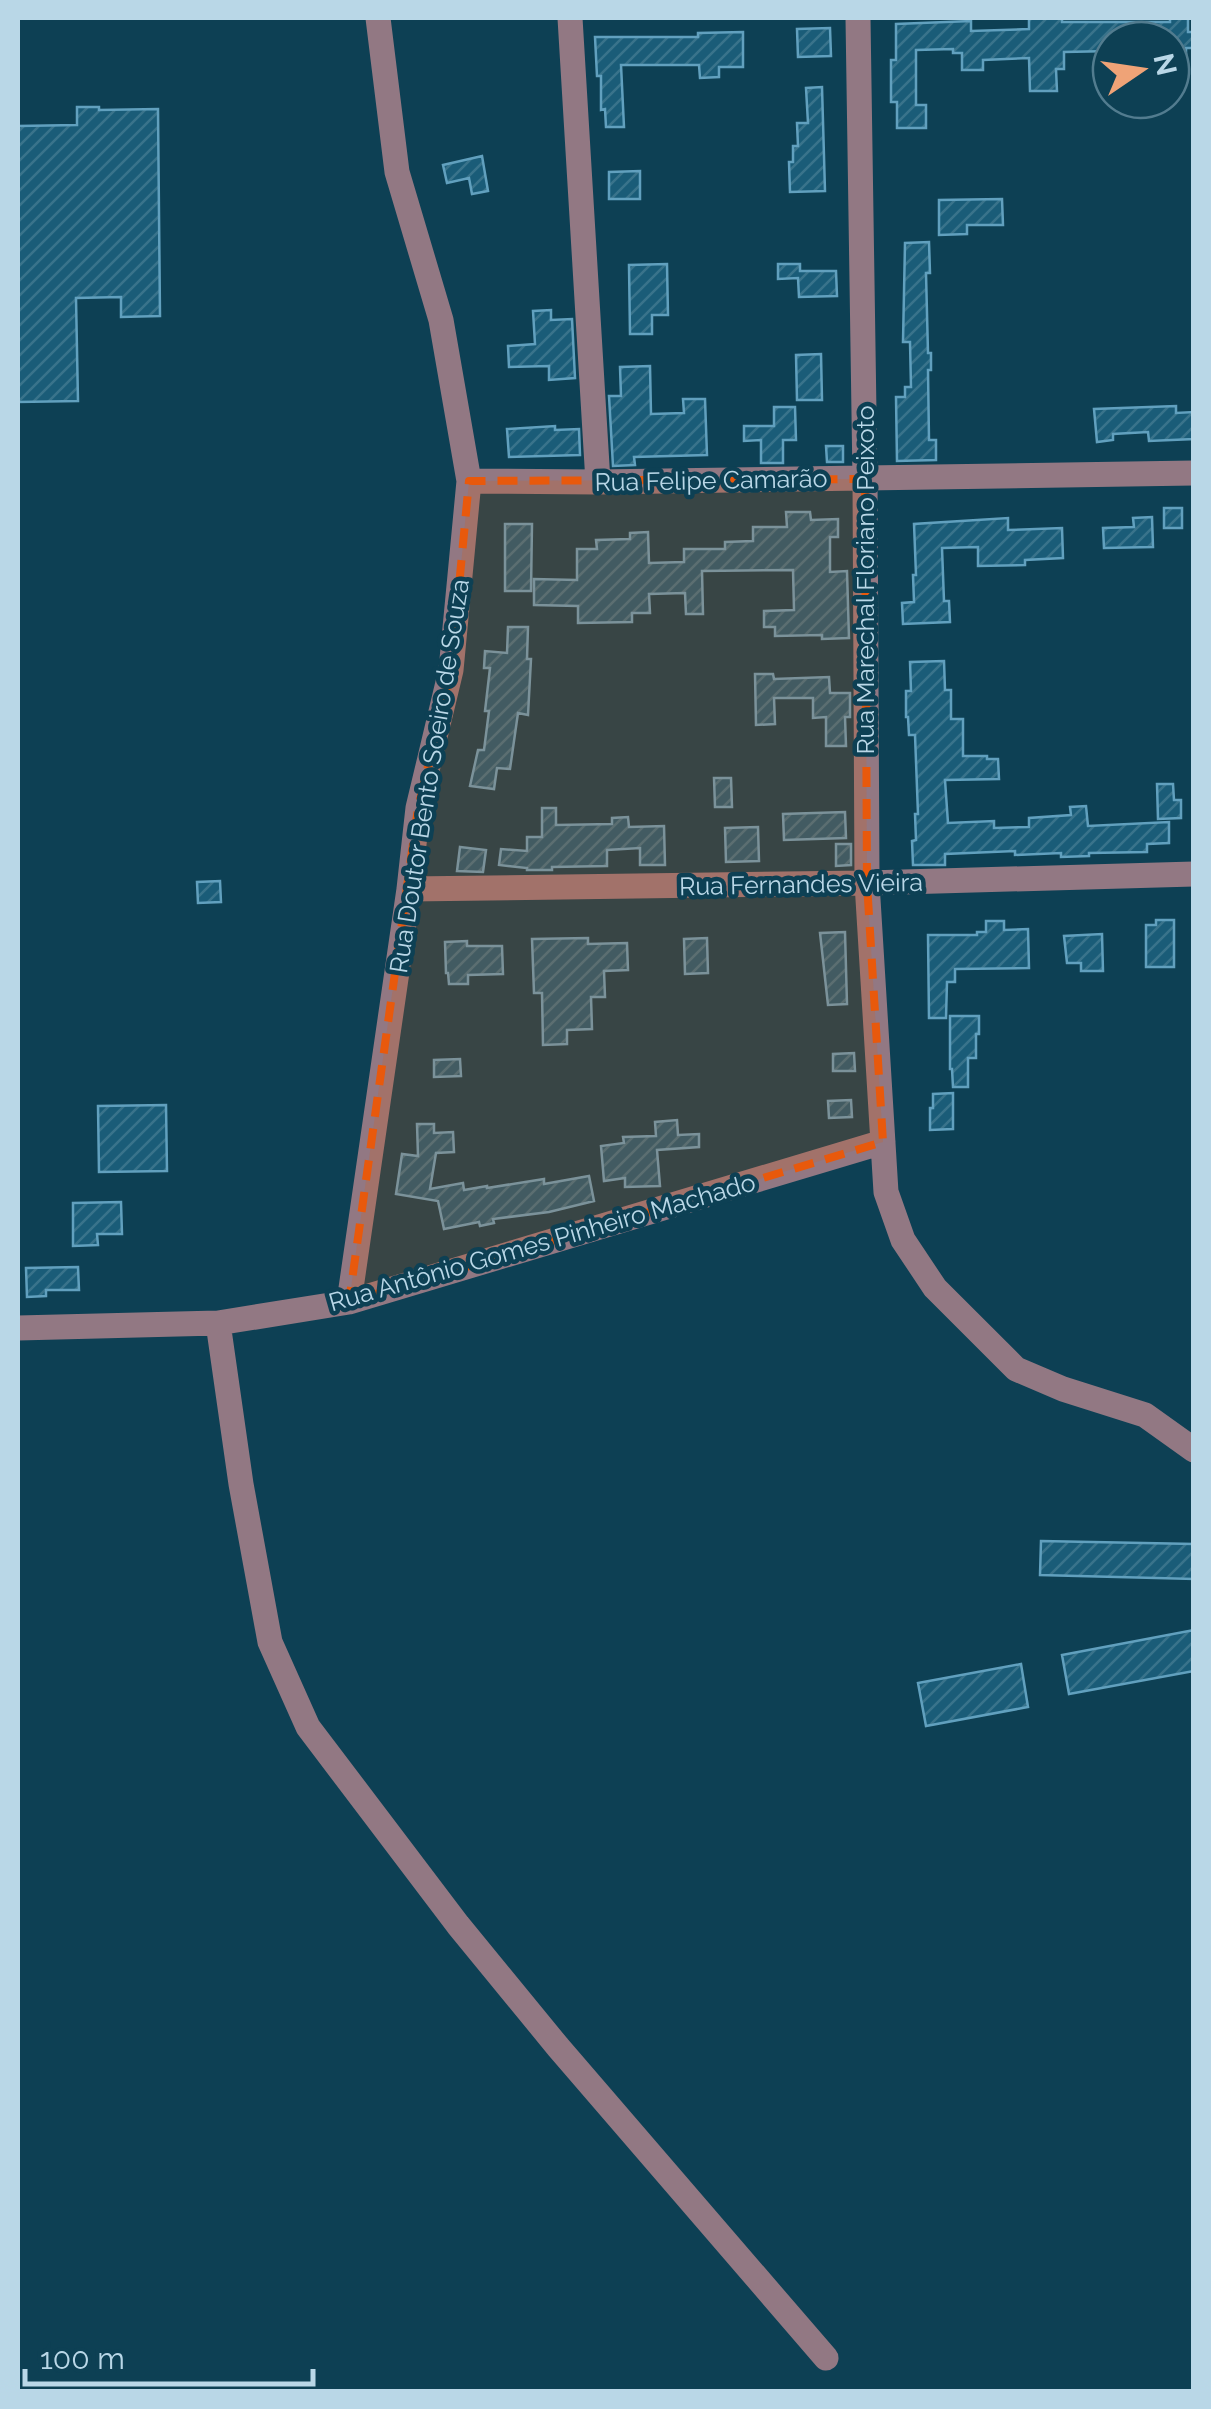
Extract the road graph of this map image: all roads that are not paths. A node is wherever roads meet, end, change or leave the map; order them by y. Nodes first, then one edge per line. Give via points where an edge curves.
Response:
1 (378, 18) edge
2 (570, 18) edge
3 (858, 18) edge
4 (1194, 473) edge
5 (865, 479) junction
6 (469, 482) junction
7 (598, 482) junction
8 (1194, 874) edge
9 (867, 883) junction
10 (410, 890) junction
11 (883, 1142) junction
12 (349, 1302) junction
13 (218, 1323) junction
14 (18, 1328) edge
15 (1194, 1450) edge
16 (826, 2358) dead end

1 - 6 street, Rua Doutor Bento Soeiro de Souza via 397,172 441,320
2 - 7 street
3 - 5 street, Rua Marechal Floriano Peixoto
4 - 5 street, Rua Felipe Camarão
5 - 7 street, Rua Felipe Camarão
5 - 9 street, Rua Marechal Floriano Peixoto
6 - 7 street, Rua Felipe Camarão
6 - 10 street, Rua Doutor Bento Soeiro de Souza via 451,670 418,808
8 - 9 street, Rua Fernandes Vieira
9 - 10 street, Rua Fernandes Vieira
9 - 11 street, Rua Marechal Floriano Peixoto
10 - 12 street, Rua Doutor Bento Soeiro de Souza
11 - 12 street, Rua Antônio Gomes Pinheiro Machado
11 - 15 street, Rua Marechal Floriano Peixoto via 886,1192 903,1240 936,1288 1016,1369 1145,1415
12 - 13 street, Rua Antônio Gomes Pinheiro Machado
13 - 14 street, Rua Antônio Gomes Pinheiro Machado
13 - 16 street via 270,1642 308,1727 558,2048

